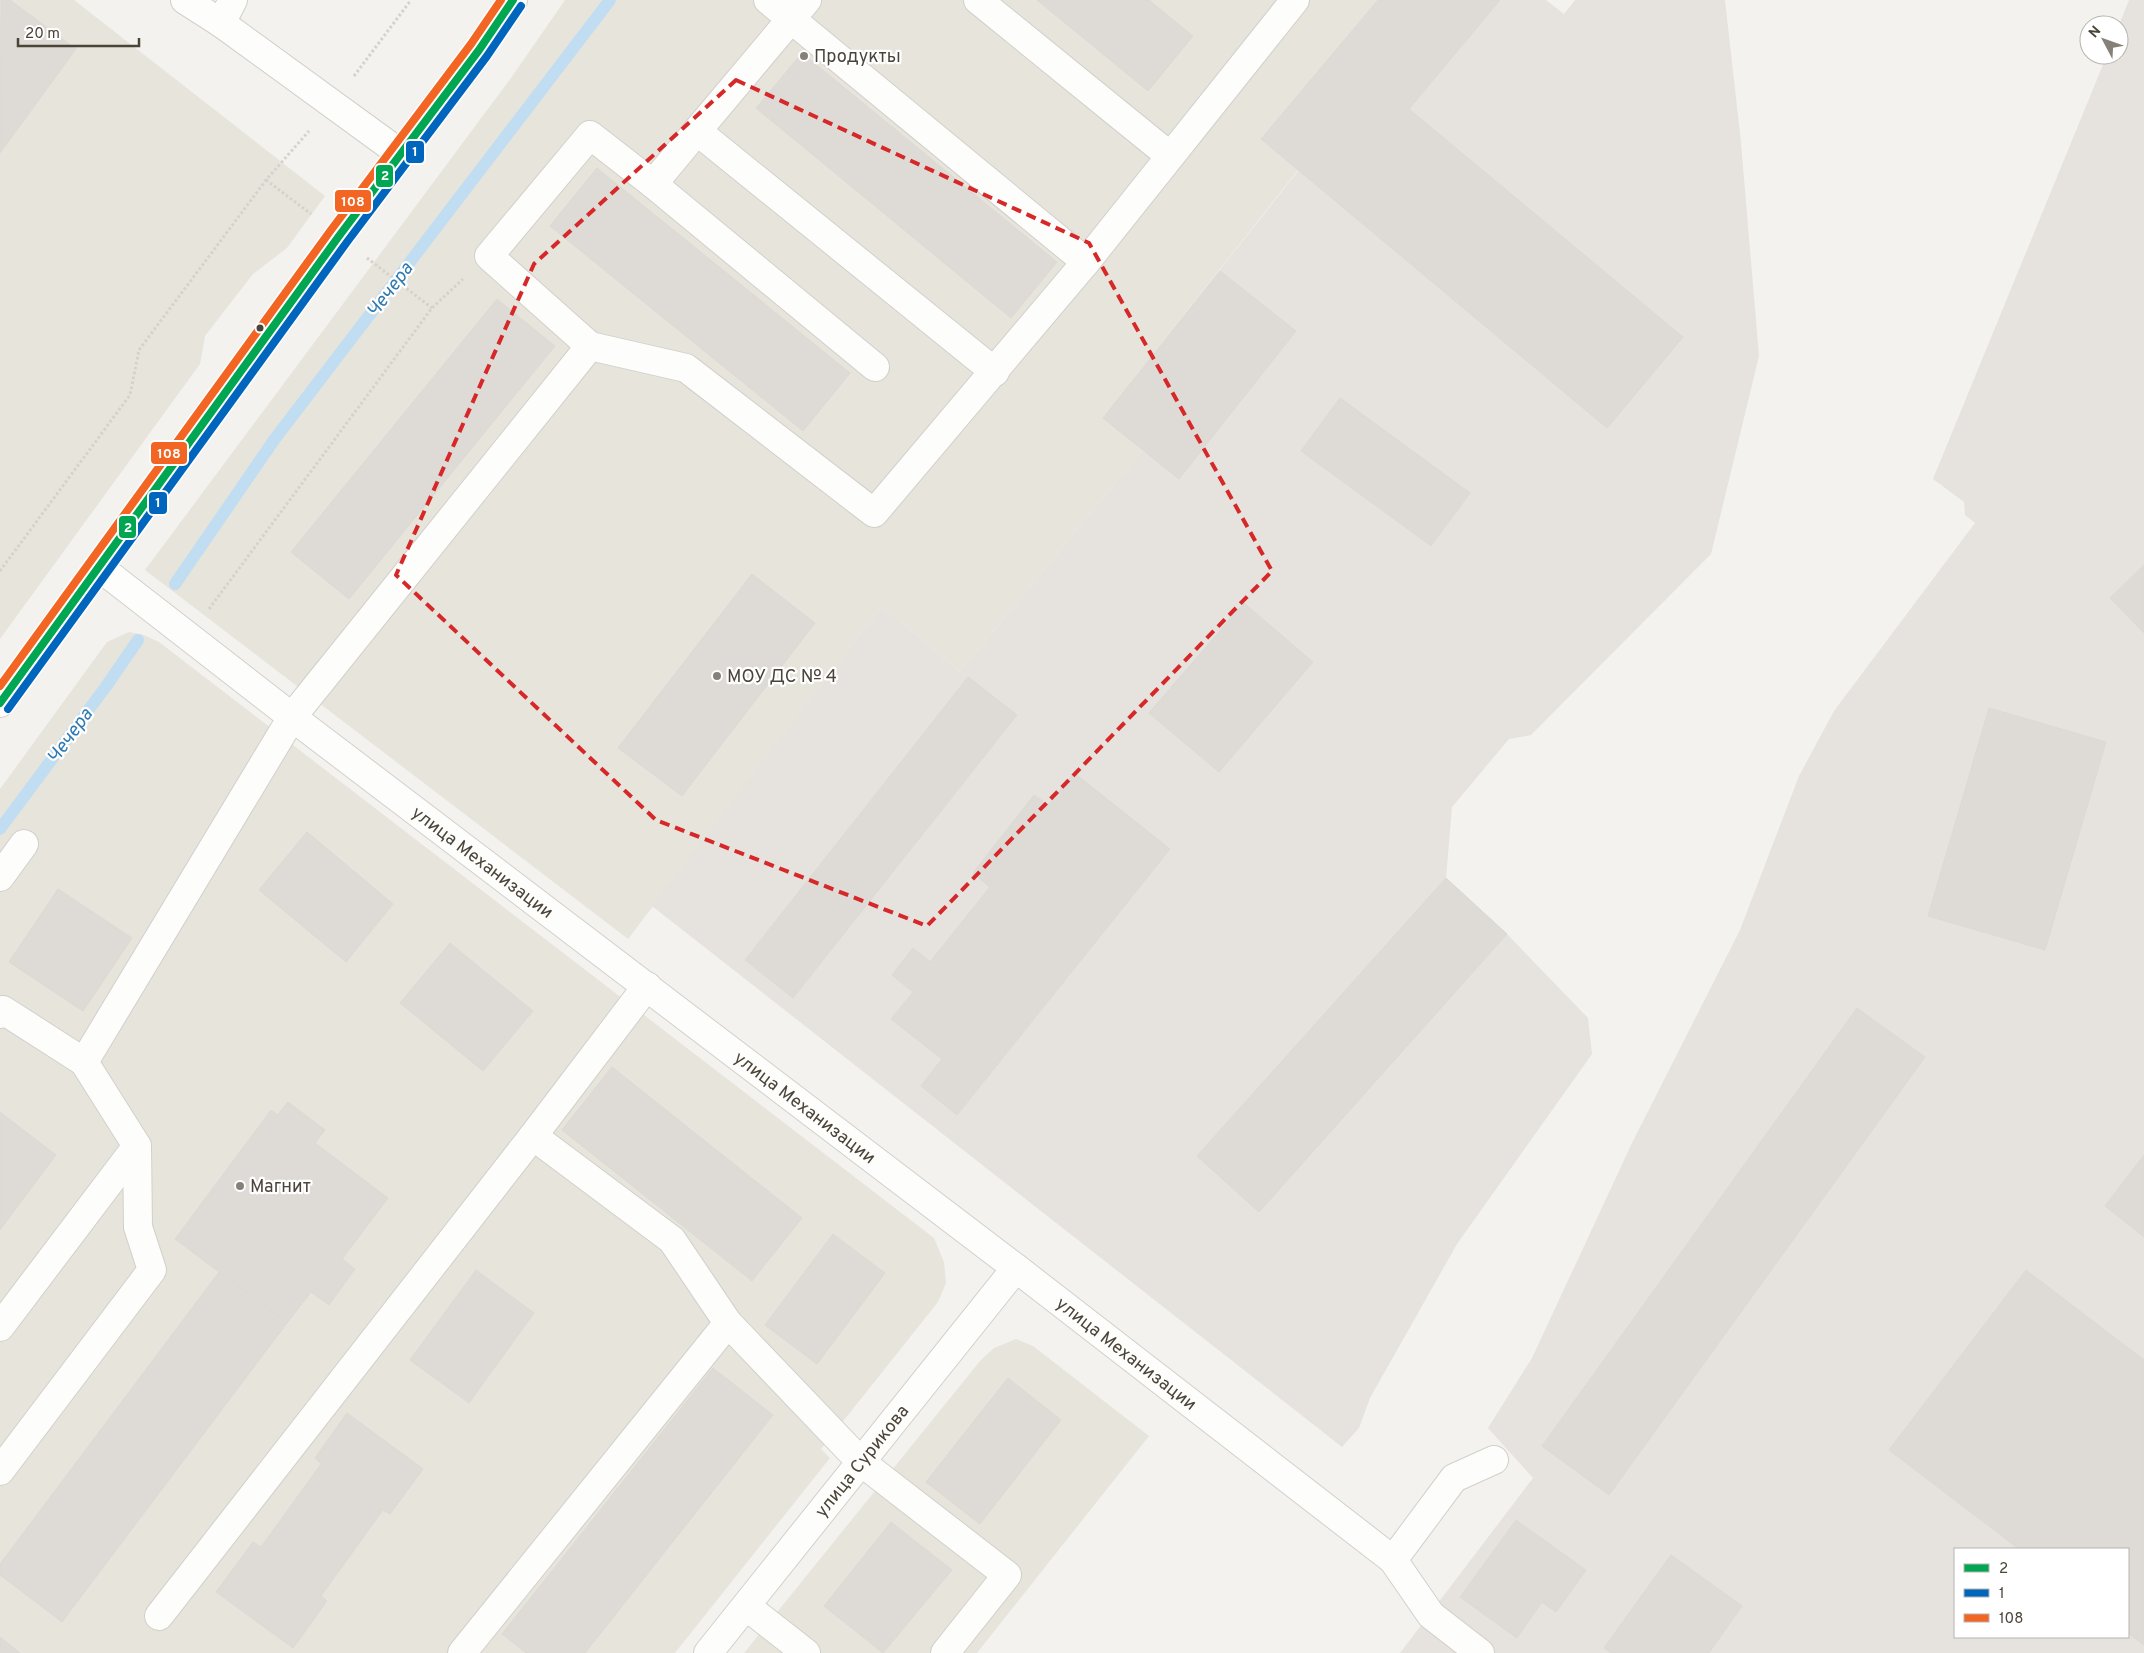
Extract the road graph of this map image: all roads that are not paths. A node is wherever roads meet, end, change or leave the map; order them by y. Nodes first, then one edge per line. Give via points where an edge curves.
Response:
1 (184, 0) edge
2 (513, 0) edge
3 (768, 0) edge
4 (978, 0) edge
5 (1295, 0) edge
6 (798, 10) edge
7 (227, 12) edge
8 (697, 131) junction
9 (401, 154) junction
10 (1170, 156) junction
11 (653, 184) junction
12 (1086, 262) junction
13 (590, 346) junction
14 (875, 367) dead end
15 (995, 372) junction
16 (99, 567) junction
17 (4, 690) edge
18 (292, 717) junction
19 (24, 844) dead end
20 (0, 877) edge
21 (647, 986) junction
22 (0, 1014) edge
23 (84, 1062) junction
24 (533, 1136) junction
25 (136, 1146) junction
26 (1016, 1268) junction
27 (728, 1323) junction
28 (0, 1326) edge
29 (1494, 1460) dead end
30 (861, 1462) junction
31 (0, 1471) edge
32 (1393, 1560) junction
33 (746, 1606) junction
34 (159, 1616) dead end
35 (467, 1651) edge
36 (708, 1653) edge
37 (806, 1653) edge
38 (945, 1653) edge
39 (1480, 1653) edge

1 - 7 street
2 - 9 street
3 - 6 street
4 - 10 street
5 - 10 street
6 - 8 street
6 - 12 street
7 - 9 street via 333,104
8 - 11 street
8 - 15 street
9 - 16 street
10 - 12 street
11 - 13 street via 590,135 489,256
11 - 14 street
12 - 15 street
13 - 15 street via 686,368 874,513
13 - 18 street
16 - 17 street
16 - 18 street, улица Механизации
18 - 21 street, улица Механизации
18 - 23 street
19 - 20 street
21 - 24 street
21 - 26 street, улица Механизации
22 - 23 street via 3,1010
23 - 25 street
24 - 27 street via 672,1240
24 - 34 street
25 - 28 street
25 - 31 street via 138,1227 152,1270
26 - 30 street, улица Сурикова
26 - 32 street, улица Механизации
27 - 30 street
27 - 35 street
29 - 32 street via 1454,1478
30 - 33 street, улица Сурикова
30 - 38 street via 1007,1575
32 - 39 street, улица Механизации via 1431,1614
33 - 36 street, улица Сурикова
33 - 37 street

